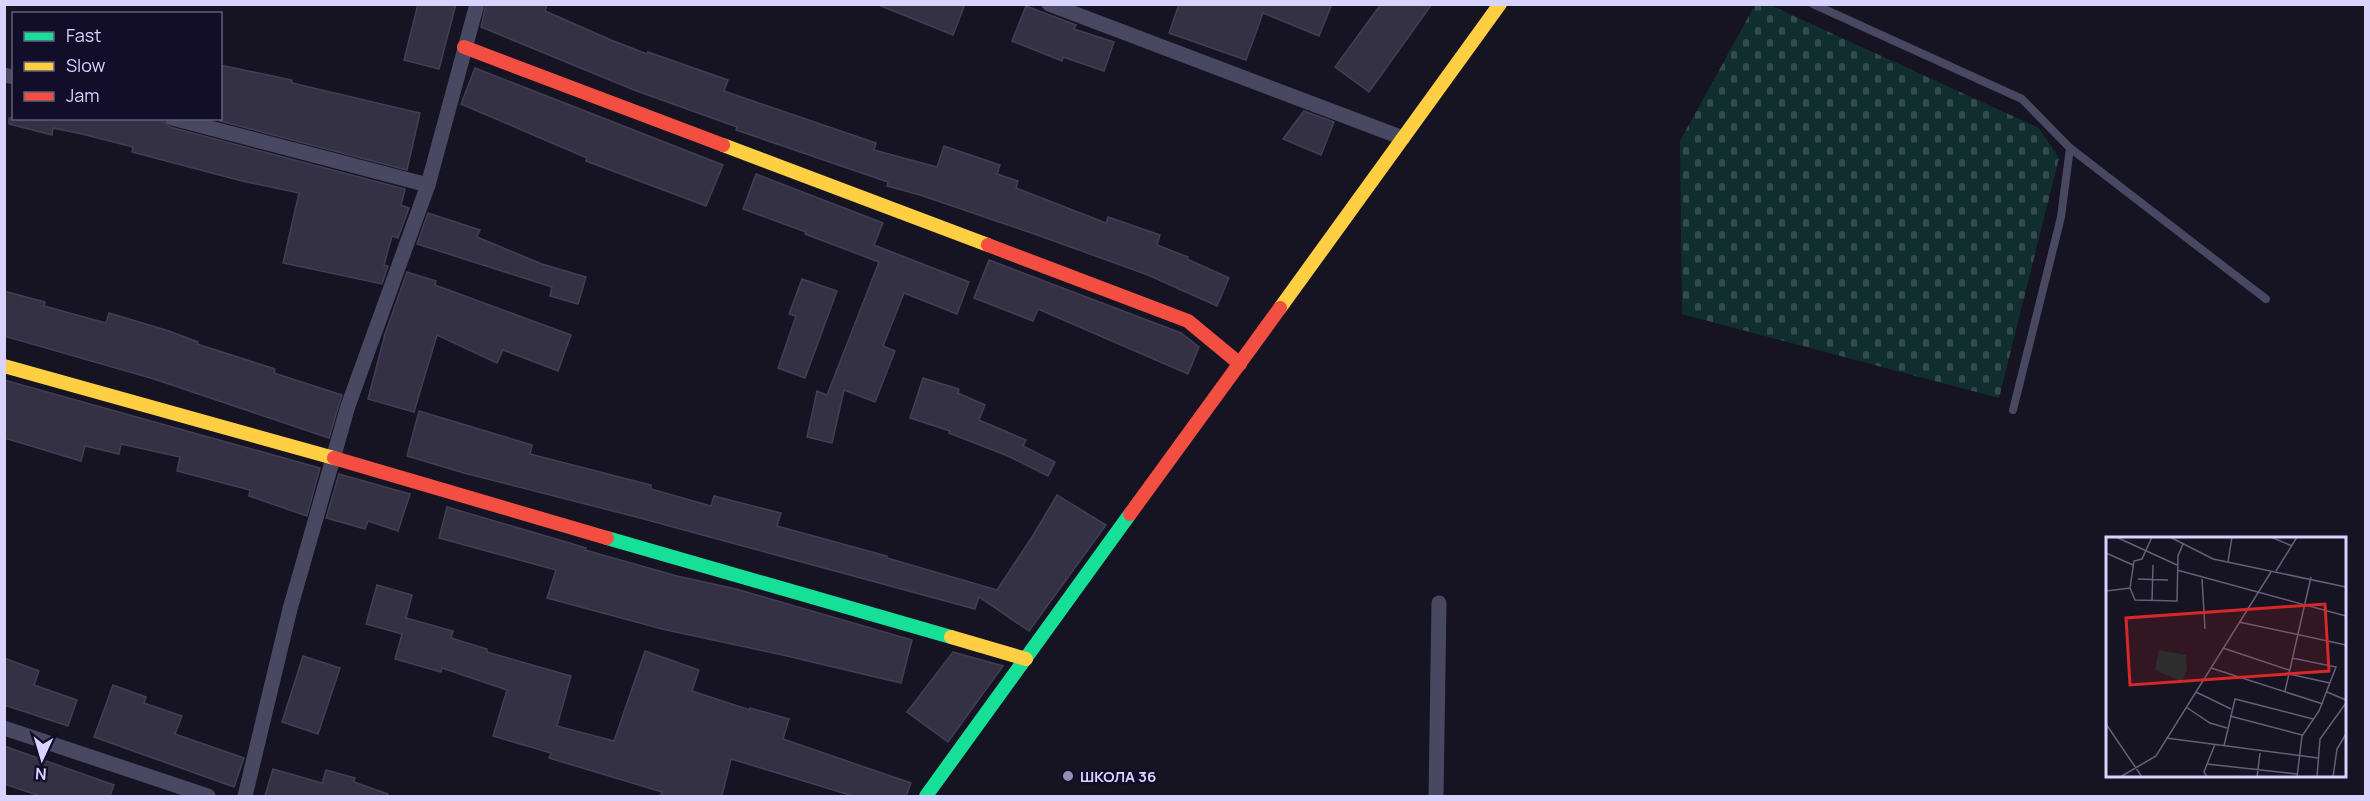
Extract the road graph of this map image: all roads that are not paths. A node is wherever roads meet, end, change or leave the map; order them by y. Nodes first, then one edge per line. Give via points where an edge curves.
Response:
1 (477, 4) edge
2 (1049, 4) edge
3 (1500, 4) edge
4 (1813, 4) edge
5 (464, 47) junction
6 (180, 120) edge
7 (1403, 138) junction
8 (2070, 148) junction
9 (428, 185) junction
10 (2266, 299) dead end
11 (1240, 364) junction
12 (4, 366) edge
13 (2013, 410) dead end
14 (333, 458) junction
15 (1439, 603) dead end
16 (1026, 659) junction
17 (4, 728) edge
18 (208, 796) edge
19 (245, 796) edge
20 (926, 796) edge
21 (1436, 796) edge

1 - 5 street
2 - 7 street
3 - 7 street
4 - 8 lane via 2022,99
5 - 9 street
5 - 11 street via 1188,321
6 - 9 street
7 - 11 street
8 - 10 lane
8 - 13 lane via 2061,218
9 - 14 street
11 - 16 street
12 - 14 street
14 - 16 street
14 - 19 street via 290,609
15 - 21 street
16 - 20 street
17 - 18 street

